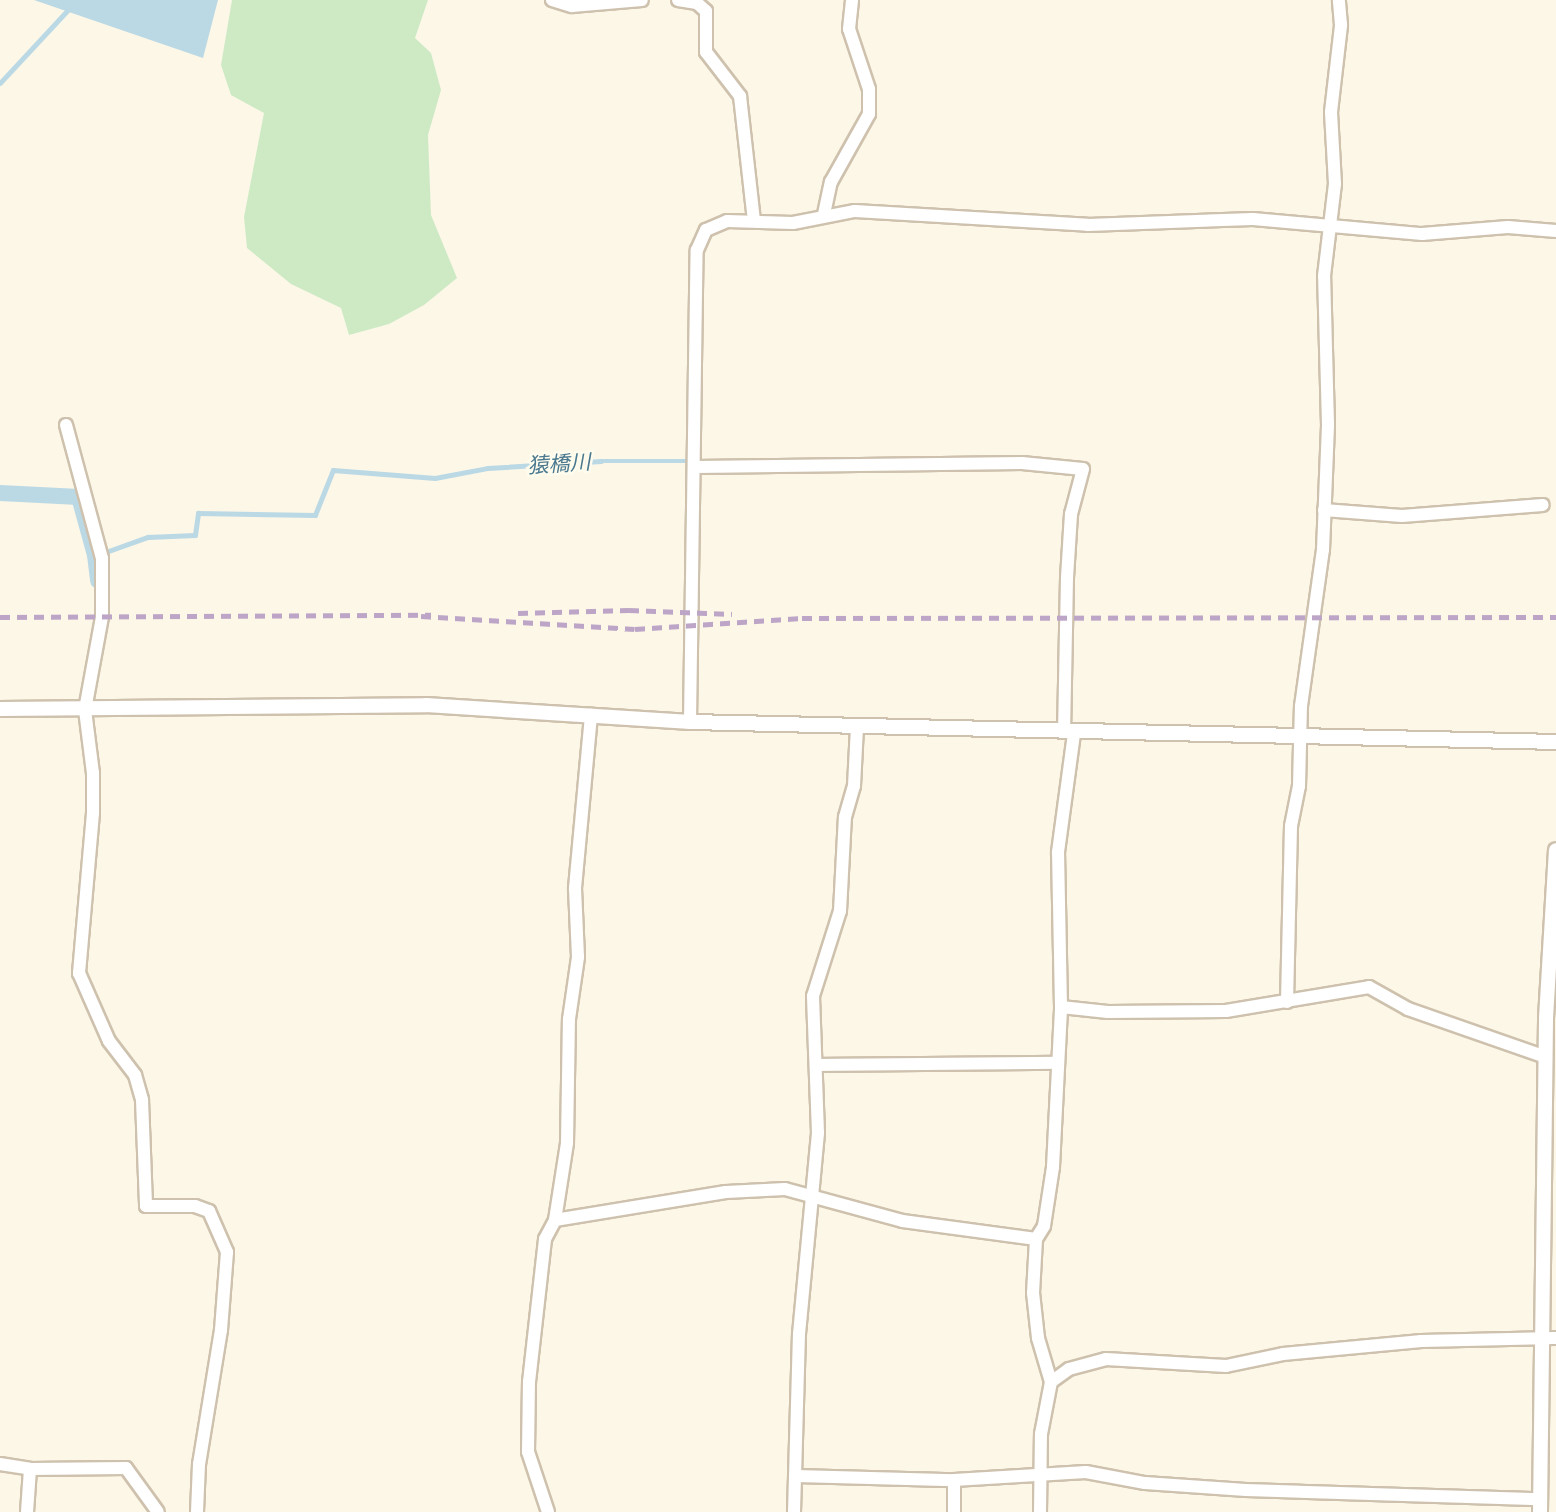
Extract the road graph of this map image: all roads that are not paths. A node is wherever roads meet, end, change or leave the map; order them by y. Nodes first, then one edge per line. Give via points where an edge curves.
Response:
1 (552, 0) edge
2 (642, 0) edge
3 (678, 0) edge
4 (852, 0) edge
5 (1339, 0) edge
6 (824, 214) junction
7 (754, 220) junction
8 (1332, 228) junction
9 (1556, 231) edge
10 (66, 425) dead end
11 (696, 463) junction
12 (1543, 505) dead end
13 (1324, 510) junction
14 (0, 709) edge
15 (85, 710) junction
16 (591, 715) junction
17 (690, 722) junction
18 (857, 727) junction
19 (1069, 732) junction
20 (1301, 737) junction
21 (1556, 742) edge
22 (1556, 850) edge
23 (1287, 1002) junction
24 (1061, 1007) junction
25 (1546, 1057) junction
26 (1056, 1063) junction
27 (818, 1065) junction
28 (812, 1193) junction
29 (555, 1220) junction
30 (1035, 1239) junction
31 (1540, 1337) junction
32 (1556, 1338) edge
33 (1051, 1382) junction
34 (0, 1464) edge
35 (30, 1469) junction
36 (796, 1476) junction
37 (1042, 1478) junction
38 (954, 1480) junction
39 (1540, 1506) edge
40 (27, 1512) edge
41 (158, 1512) edge
42 (197, 1512) edge
43 (548, 1512) edge
44 (794, 1512) edge
45 (954, 1512) edge
46 (1040, 1512) edge

1 - 2 street via 572,6
3 - 7 street via 697,3 706,11 706,52 740,96
4 - 6 street via 849,29 869,89 869,114 831,182
5 - 8 street via 1341,25 1331,112
6 - 7 street via 793,223
6 - 8 street via 855,211 1088,225 1252,219
7 - 11 street via 727,221 706,230 697,250
8 - 9 street via 1422,234 1508,228
8 - 13 street via 1324,276 1328,425
10 - 15 street via 101,554 102,617
11 - 17 street
11 - 19 street via 1022,463 1083,469 1071,514
12 - 13 street via 1402,516
13 - 20 street
14 - 15 street
15 - 16 street via 318,703
15 - 42 street via 93,813 79,973 109,1041 135,1075 142,1100 146,1206 195,1206 208,1211 227,1252 219,1342 199,1464
16 - 17 street
16 - 29 street via 575,888 578,957 569,1019 567,1143
17 - 18 street
18 - 19 street
18 - 27 street via 854,786 845,817 840,911 813,996
19 - 20 street
19 - 24 street via 1058,852
20 - 21 street
20 - 23 street via 1291,826
22 - 25 street
23 - 24 street via 1227,1011 1108,1012
23 - 25 street via 1369,987 1408,1009
24 - 26 street
25 - 31 street
26 - 27 street
26 - 30 street via 1050,1202
27 - 28 street
28 - 29 street via 737,1191
28 - 30 street via 903,1221
28 - 36 street via 799,1334
29 - 43 street via 545,1239 529,1382 528,1452
30 - 33 street via 1037,1327
31 - 32 street
31 - 33 street via 1361,1346 1283,1354 1226,1366 1106,1359 1069,1370
31 - 39 street
33 - 37 street via 1041,1434
34 - 35 street
35 - 40 street
35 - 41 street via 127,1468
36 - 38 street
36 - 44 street
37 - 38 street
37 - 39 street via 1086,1472 1145,1483
37 - 46 street
38 - 45 street

